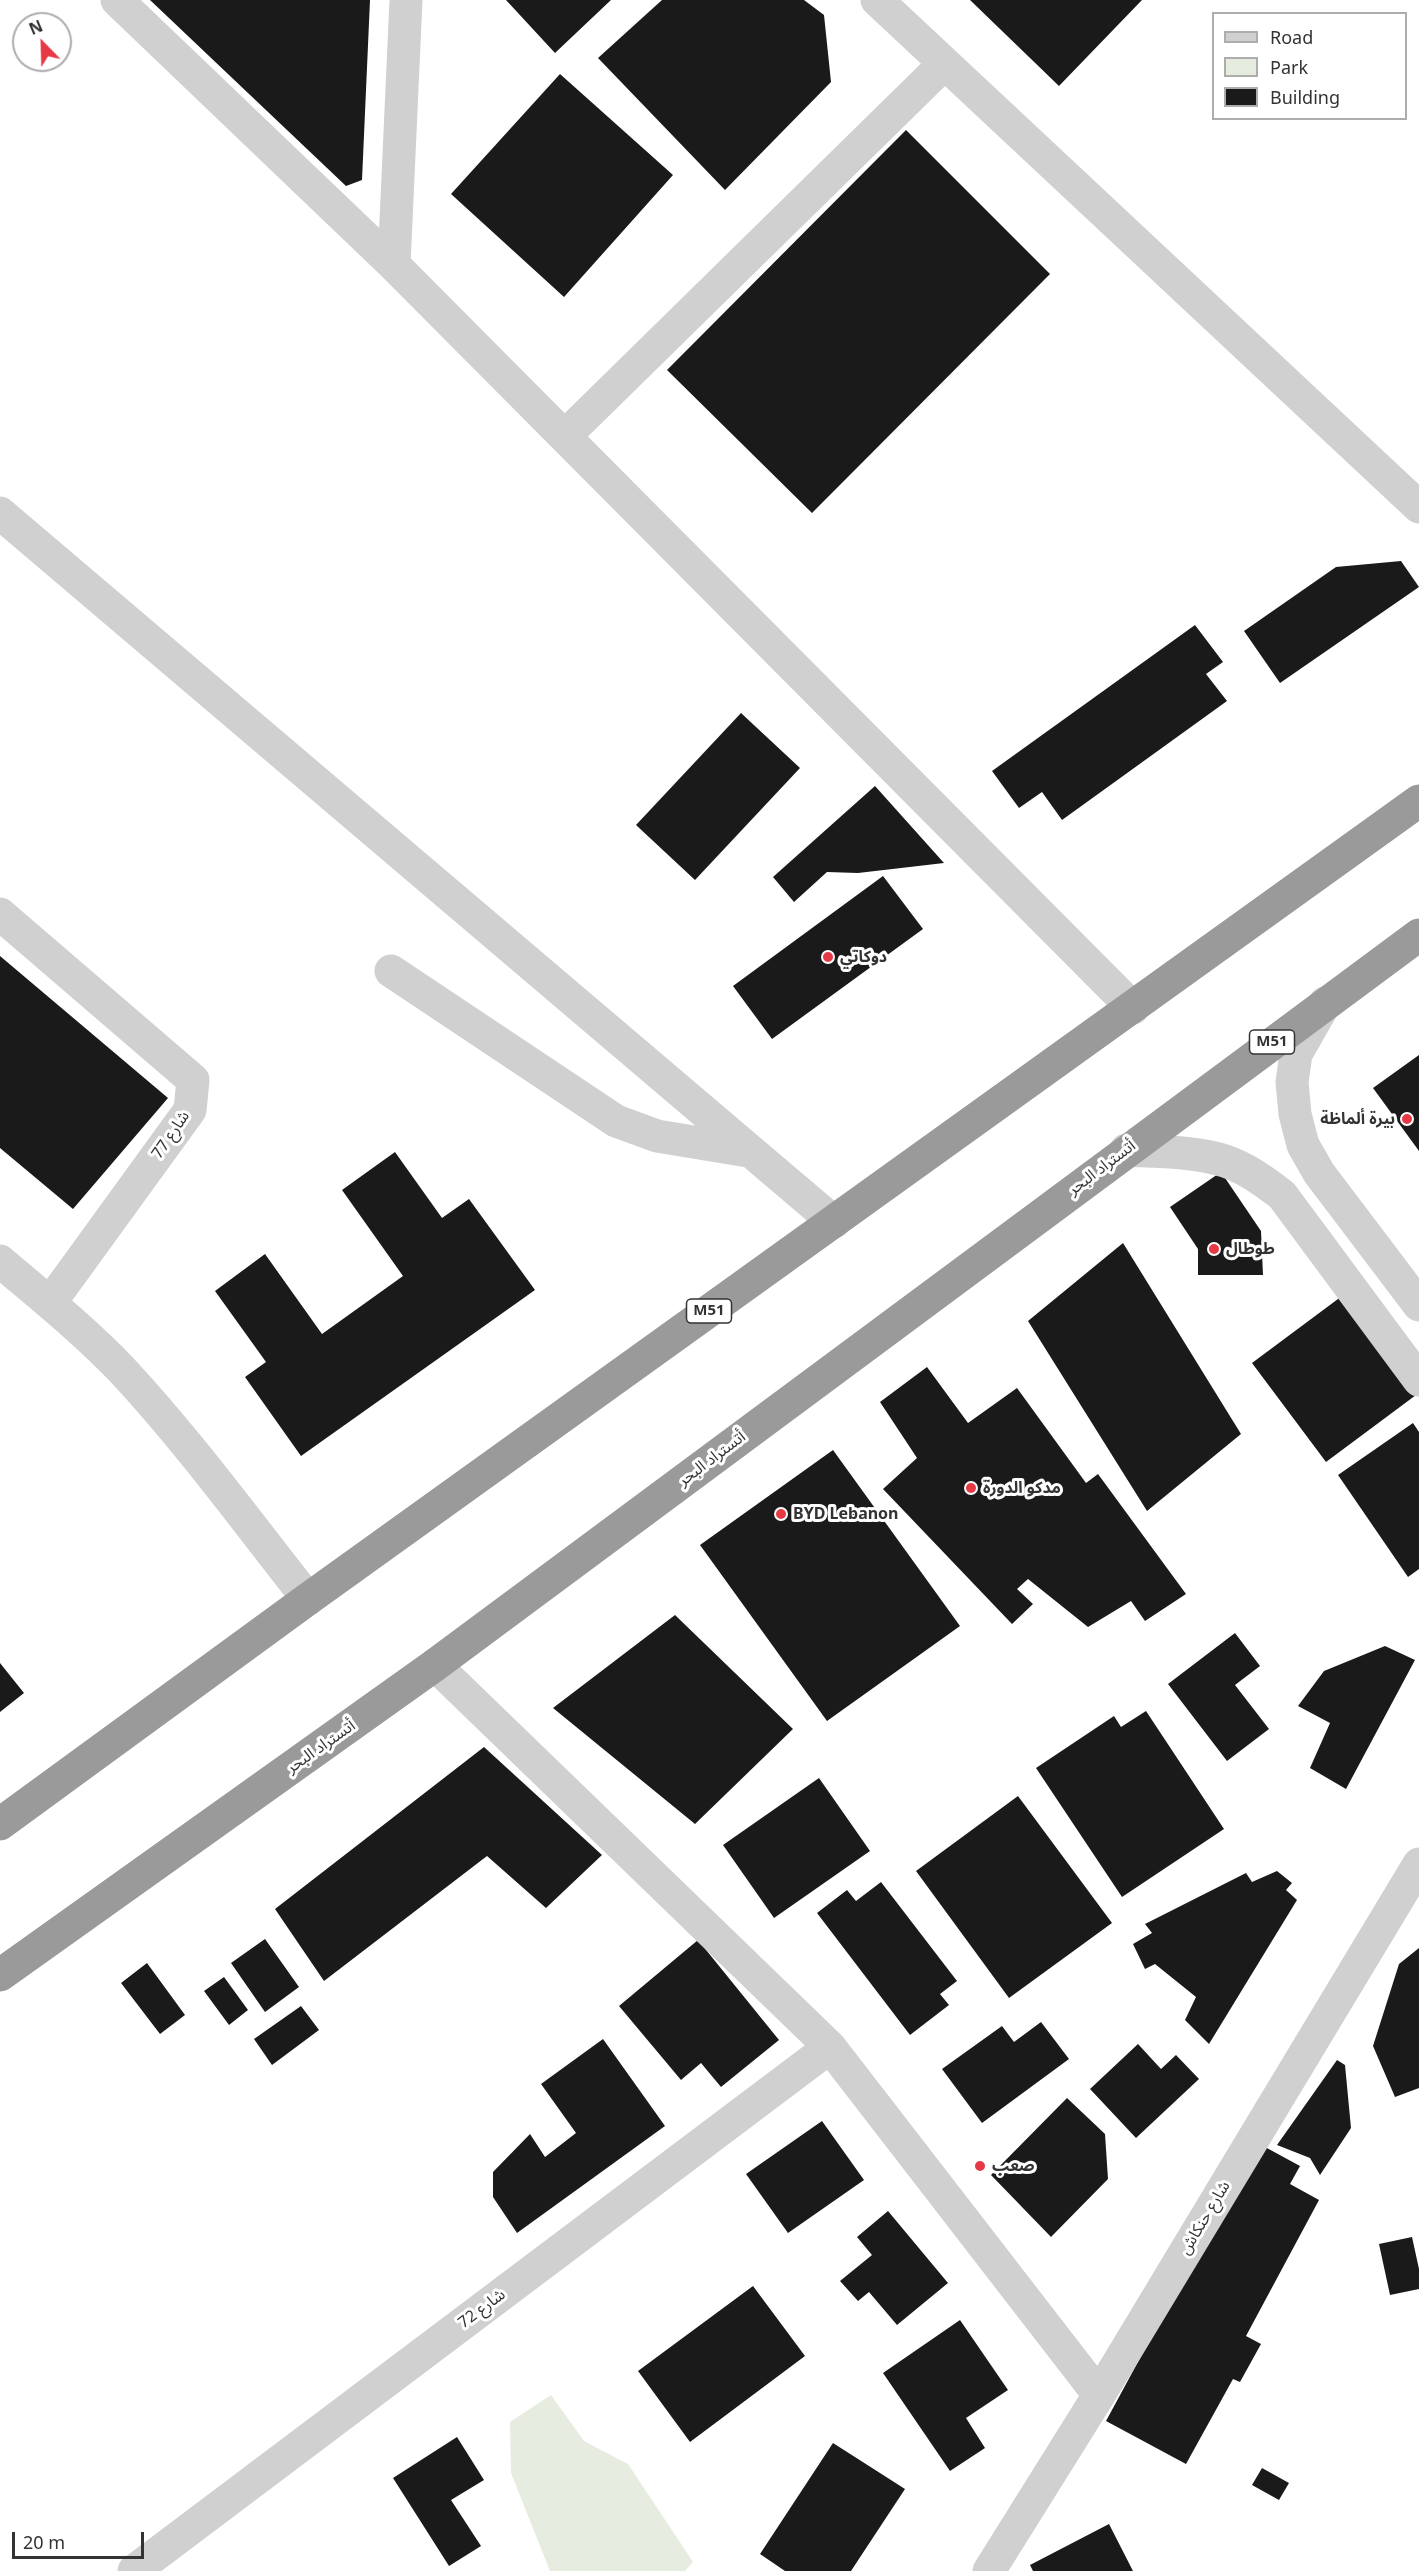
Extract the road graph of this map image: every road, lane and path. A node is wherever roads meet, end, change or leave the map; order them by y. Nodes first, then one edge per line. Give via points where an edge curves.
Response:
1 (117, 0) edge
2 (406, 0) edge
3 (877, 0) edge
4 (944, 64) junction
5 (394, 265) junction
6 (565, 436) junction
7 (1419, 507) edge
8 (0, 513) edge
9 (1419, 801) edge
10 (0, 914) edge
11 (1419, 935) edge
12 (391, 971) dead end
13 (1325, 1003) junction
14 (1133, 1008) junction
15 (1126, 1150) junction
16 (748, 1151) junction
17 (834, 1222) junction
18 (0, 1261) edge
19 (50, 1303) junction
20 (1419, 1305) edge
21 (1419, 1380) edge
22 (309, 1599) junction
23 (435, 1665) junction
24 (0, 1824) edge
25 (1419, 1864) edge
26 (0, 1975) edge
27 (830, 2048) junction
28 (1099, 2394) junction
29 (134, 2571) edge
30 (989, 2571) edge

1 - 5 street
2 - 5 street
3 - 4 street
4 - 6 street
4 - 7 street
5 - 6 street
6 - 14 street
8 - 16 street
9 - 14 highway, M51
10 - 19 street, شارع 77 via 193,1080 190,1110
11 - 13 highway, أتستراد البحر / M51
12 - 16 street via 616,1121 657,1136
13 - 15 highway, أتستراد البحر / M51
13 - 20 street via 1296,1054 1292,1082 1303,1145 1319,1173
14 - 17 highway, M51
15 - 21 street via 1225,1161 1260,1178 1282,1195
15 - 23 highway, أتستراد البحر / M51
16 - 17 street
17 - 22 highway, M51
18 - 19 street
19 - 22 street via 120,1369 177,1433
22 - 24 highway, M51
23 - 26 highway, أتستراد البحر / M51
23 - 27 street
25 - 28 street, شارع حنكاش
27 - 28 street
27 - 29 street, شارع 72
28 - 30 street, شارع حنكاش

